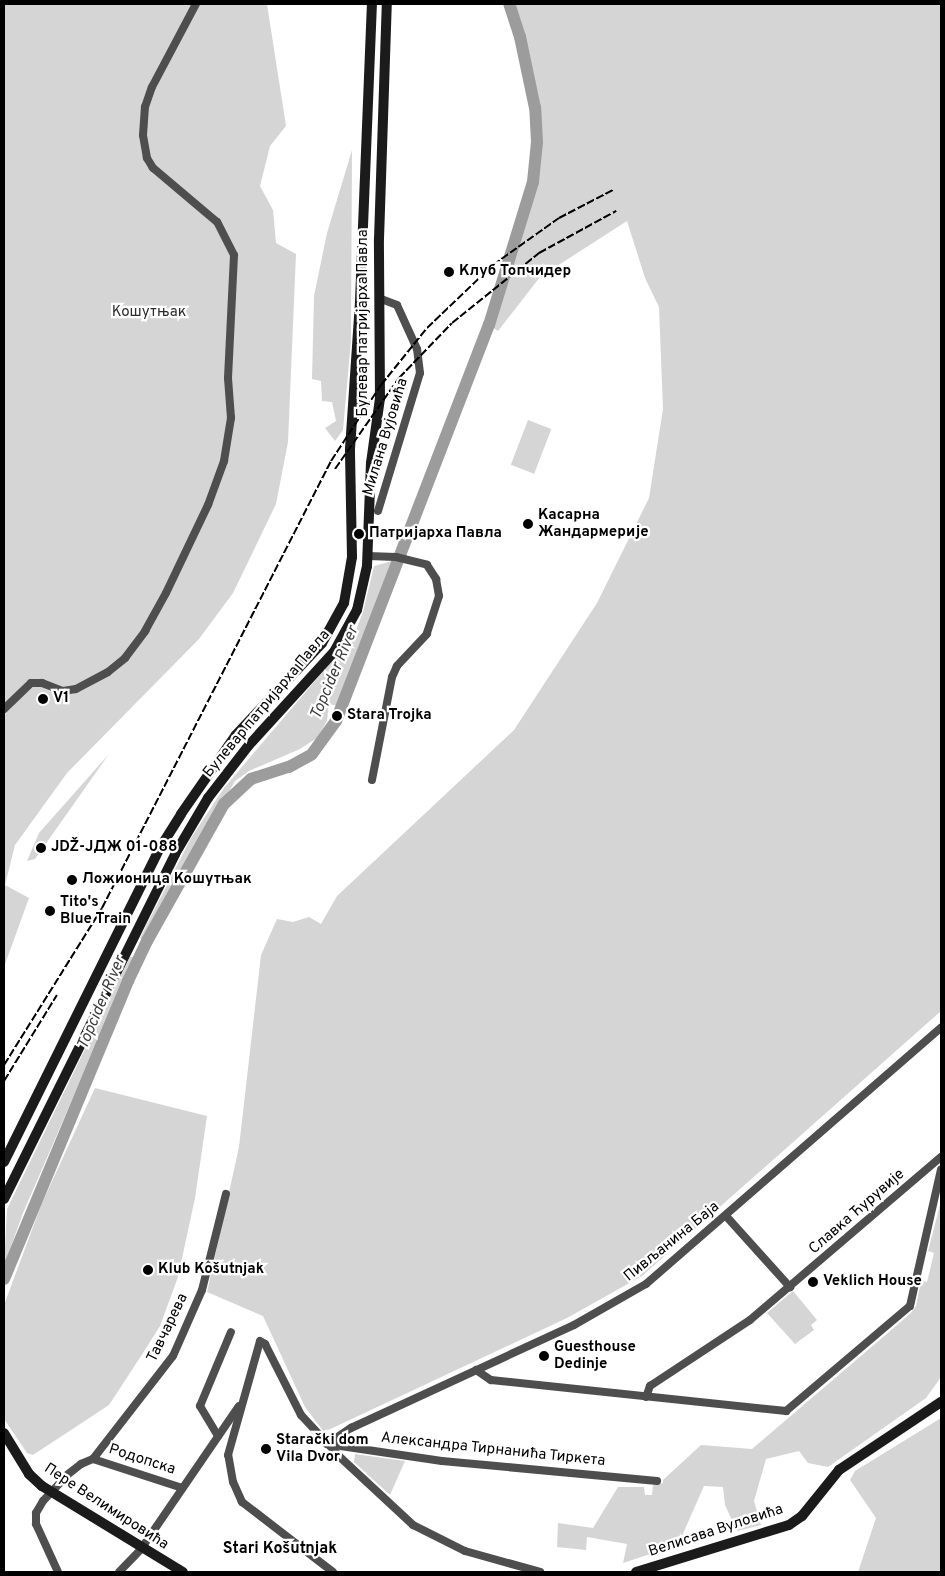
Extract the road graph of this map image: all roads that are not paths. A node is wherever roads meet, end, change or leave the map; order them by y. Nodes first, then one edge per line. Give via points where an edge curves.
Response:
1 (196, 4) edge
2 (372, 4) edge
3 (387, 4) edge
4 (379, 298) junction
5 (378, 511) dead end
6 (368, 556) junction
7 (4, 709) edge
8 (372, 780) dead end
9 (941, 1028) edge
10 (941, 1157) edge
11 (4, 1162) edge
12 (941, 1169) edge
13 (226, 1194) dead end
14 (4, 1199) edge
15 (726, 1216) junction
16 (790, 1287) junction
17 (231, 1332) dead end
18 (476, 1370) junction
19 (646, 1397) junction
20 (243, 1402) junction
21 (941, 1402) edge
22 (4, 1433) edge
23 (218, 1436) junction
24 (326, 1444) junction
25 (93, 1459) junction
26 (657, 1481) dead end
27 (182, 1488) junction
28 (51, 1492) junction
29 (141, 1549) junction
30 (128, 1569) edge
31 (58, 1572) edge
32 (119, 1572) edge
33 (184, 1572) edge
34 (334, 1572) edge
35 (540, 1572) edge
36 (636, 1572) edge

1 - 7 street via 152,87 145,107 143,135 147,158 153,168 217,222 234,255 228,378 231,418 224,460 208,505 166,593 145,631 125,658 100,677 69,691 39,682 31,683
2 - 11 main road, Булевар патријарха Павла via 360,301 350,449 352,551 344,603 322,643 236,735 160,848
3 - 4 main road, Булевар патријарха Павла
4 - 5 street, Милана Вујовића via 397,305 417,348 420,373
4 - 6 main road, Булевар патријарха Павла via 380,405 371,463
6 - 8 street via 396,557 427,565 438,584 439,602 427,634 394,671
6 - 14 main road, Булевар патријарха Павла via 357,610 343,640 232,765 175,854
9 - 15 street, Пивљанина Баја
10 - 16 street, Славка Ћурувије
12 - 19 street via 910,1306 789,1409 777,1412
13 - 25 street, Тавчарева via 202,1290 172,1356
15 - 16 street
15 - 18 street, Пивљанина Баја via 640,1288 581,1322
16 - 19 street, Славка Ћурувије via 742,1326 650,1386
17 - 23 street via 200,1406
18 - 19 street via 491,1380
18 - 24 street, Пивљанина Баја via 351,1428
20 - 23 street
20 - 24 street via 260,1341 266,1344 298,1410
20 - 34 street via 228,1455 238,1497
21 - 36 main road, Велисава Вуловића via 840,1470 802,1516 788,1525
22 - 28 main road, Пере Велимировића via 29,1474
23 - 27 street
24 - 26 street, Александра Тирнанића Тиркета via 442,1461
24 - 35 street via 424,1533 490,1560
25 - 27 street, Родопска
25 - 28 street, Тавчарева via 74,1468
27 - 29 street
28 - 29 main road, Пере Велимировића
28 - 31 street, Тавчарева via 35,1519
29 - 30 street
29 - 33 main road, Пере Велимировића
30 - 32 street

